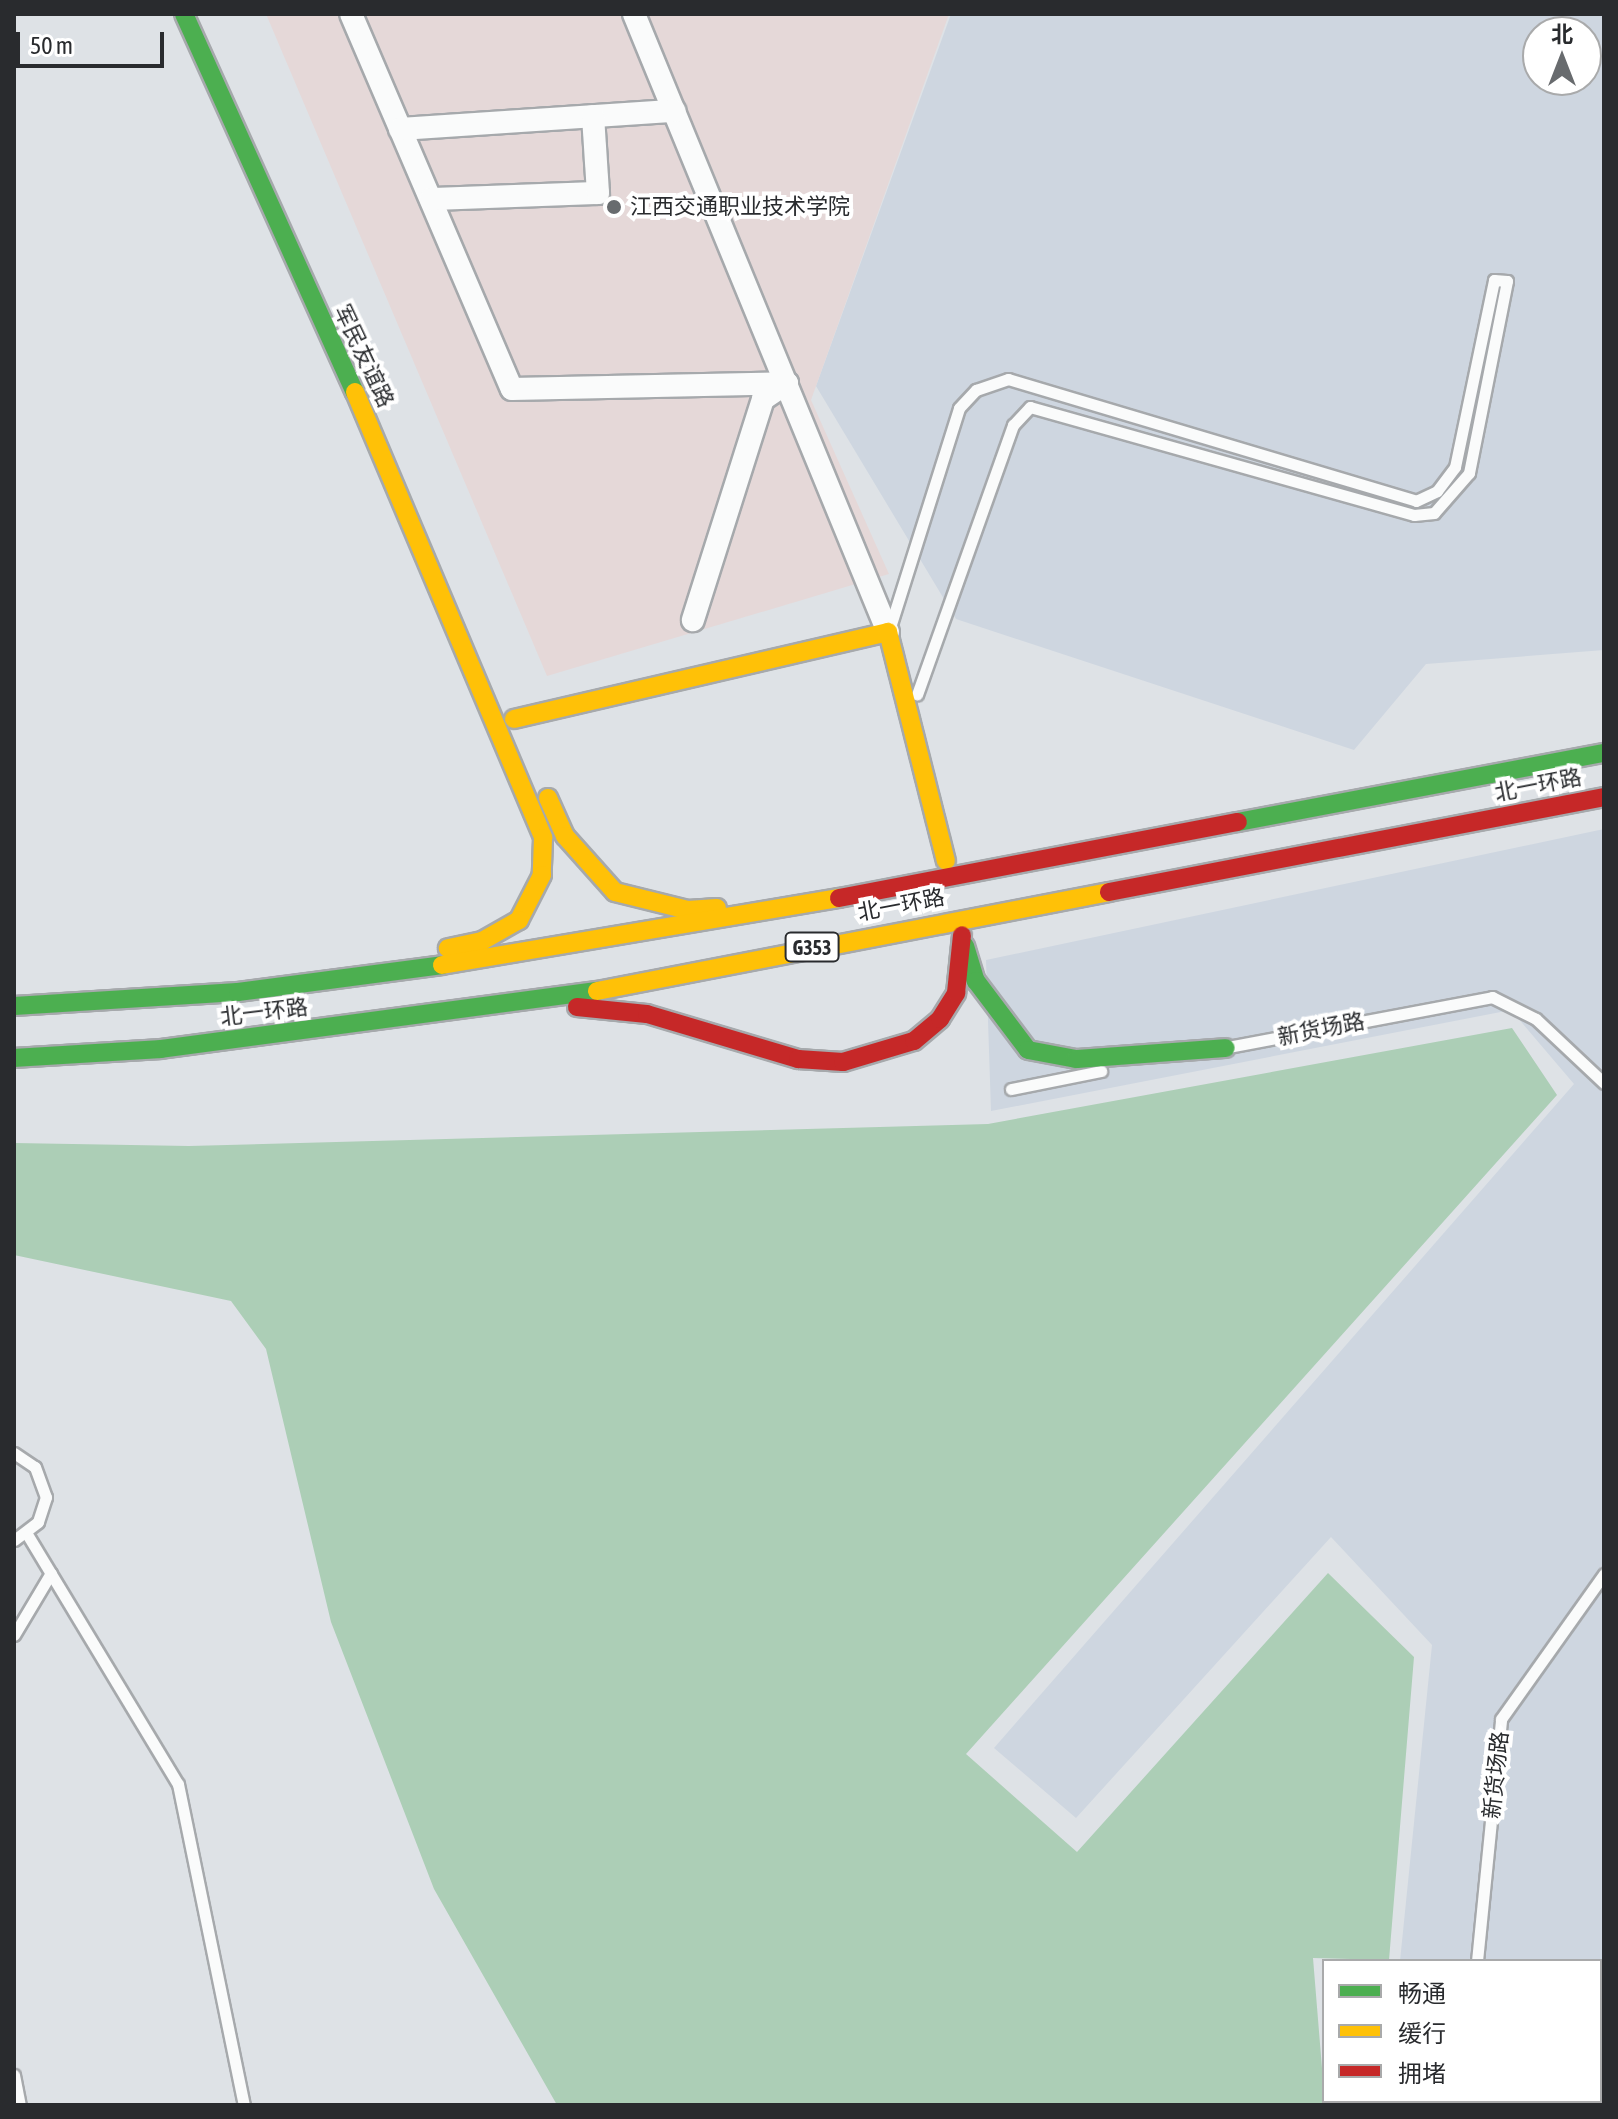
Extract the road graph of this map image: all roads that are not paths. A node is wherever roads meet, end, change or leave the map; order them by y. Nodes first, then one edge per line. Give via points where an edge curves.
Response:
1 (184, 14) edge
2 (206, 14) edge
3 (351, 14) edge
4 (634, 14) edge
5 (674, 111) junction
6 (593, 116) junction
7 (400, 129) junction
8 (431, 199) junction
9 (787, 383) junction
10 (693, 620) dead end
11 (888, 632) junction
12 (909, 716) junction
13 (514, 719) junction
14 (1604, 753) edge
15 (1604, 797) edge
16 (946, 861) dead end
17 (895, 890) junction
18 (238, 992) junction
19 (532, 1003) junction
20 (14, 1006) edge
21 (1226, 1048) junction
22 (14, 1058) edge
23 (1604, 1083) edge
24 (1011, 1089) dead end
25 (14, 1453) edge
26 (27, 1534) junction
27 (14, 1540) edge
28 (51, 1573) junction
29 (1604, 1574) edge
30 (14, 1635) edge
31 (1477, 1959) edge
32 (14, 2075) edge
33 (20, 2105) edge
34 (244, 2105) edge

1 - 18 main road, 军民友谊路 via 384,457 543,838 542,875 519,920 482,941
2 - 13 main road, 军民友谊路
3 - 7 street
4 - 5 street
5 - 6 street
5 - 9 street
6 - 7 street
6 - 8 street via 598,193
7 - 8 street
8 - 9 street via 512,389
9 - 10 street via 763,399
9 - 11 street
11 - 12 main road
11 - 12 lane via 959,408 976,390 1008,379 1416,501 1437,491 1455,467 1494,280 1507,281 1469,473 1434,513 1414,515 1030,407 1013,425
11 - 13 main road
12 - 16 main road
13 - 17 main road, 军民友谊路 via 565,836 615,892 688,910
14 - 17 main road, 北一环路 / G353
15 - 19 main road, 北一环路 / G353
17 - 18 main road, 北一环路 / G353 via 591,945
18 - 20 main road, 北一环路 / G353
19 - 21 main road via 647,1014 798,1059 843,1062 914,1041 940,1019 956,993 962,935 976,981 1028,1050 1076,1059
19 - 22 main road, 北一环路 / G353 via 161,1049
21 - 23 lane, 新货场路 via 1492,997 1536,1019
21 - 24 lane, 新货场路
25 - 26 lane via 35,1467 46,1497
26 - 27 lane
26 - 28 lane
28 - 30 lane
28 - 34 lane via 178,1784
29 - 31 lane, 新货场路 via 1501,1719
32 - 33 lane

